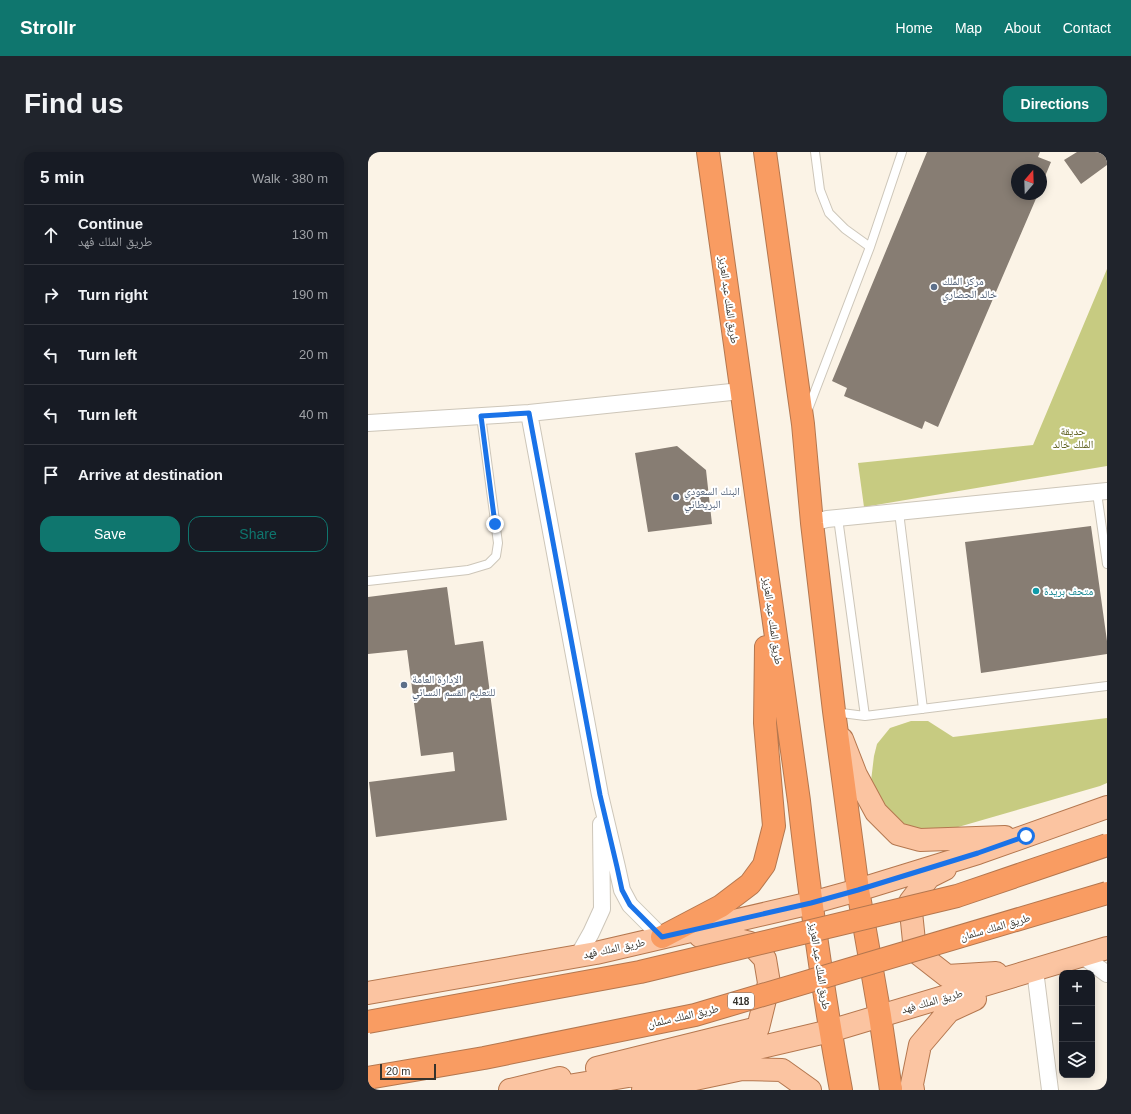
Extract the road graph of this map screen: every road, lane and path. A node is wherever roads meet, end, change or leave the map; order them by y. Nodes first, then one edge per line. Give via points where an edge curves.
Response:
1 (708, 152) edge
2 (765, 152) edge
3 (815, 152) edge
4 (902, 152) edge
5 (870, 247) junction
6 (741, 391) junction
7 (529, 413) junction
8 (481, 416) junction
9 (368, 423) edge
10 (803, 424) junction
11 (1102, 492) edge
12 (899, 512) junction
13 (838, 518) junction
14 (812, 523) junction
15 (1107, 564) edge
16 (767, 576) junction
17 (368, 581) edge
18 (1107, 686) edge
19 (923, 709) junction
20 (834, 716) junction
21 (865, 716) junction
22 (600, 795) junction
23 (1107, 807) edge
24 (1026, 836) junction
25 (1107, 844) edge
26 (978, 853) junction
27 (858, 890) junction
28 (1107, 893) edge
29 (811, 903) junction
30 (662, 937) junction
31 (1107, 948) edge
32 (578, 956) junction
33 (1083, 956) junction
34 (1035, 970) junction
35 (1107, 974) edge
36 (368, 993) edge
37 (880, 1016) junction
38 (368, 1022) edge
39 (830, 1031) junction
40 (368, 1078) edge
41 (510, 1090) edge
42 (544, 1090) edge
43 (643, 1090) edge
44 (810, 1090) edge
45 (841, 1090) edge
46 (891, 1090) edge
47 (913, 1090) edge
48 (1050, 1090) edge

1 - 6 highway, طريق الملك عبد العزيز
2 - 10 highway
3 - 5 lane via 820,190 829,213 845,229
4 - 5 lane
5 - 10 lane
6 - 7 street
6 - 16 highway, طريق الملك عبد العزيز
7 - 8 street
7 - 22 street
8 - 9 street
8 - 17 lane via 498,542 496,556 488,564 468,570
10 - 14 highway
11 - 12 street
11 - 15 lane
12 - 13 street
12 - 19 lane
13 - 14 street
13 - 21 lane
14 - 20 highway
16 - 29 highway, طريق الملك عبد العزيز
16 - 30 highway via 765,723 774,826 764,865 750,884 721,906
18 - 19 lane
19 - 21 lane
20 - 21 lane
20 - 24 main road via 856,775 876,812 898,834 920,840
20 - 27 highway
22 - 30 street via 622,890 630,905
22 - 32 street via 602,909 592,933
23 - 24 main road, طريق الملك فهد
24 - 26 main road, طريق الملك فهد
25 - 38 highway, bridge via 957,896 640,972
26 - 27 main road, طريق الملك فهد
26 - 34 main road via 929,877 910,902 916,951 948,976
27 - 29 main road, طريق الملك فهد
27 - 37 highway
28 - 40 highway, طريق الملك سلمان / 418, bridge via 695,1015 484,1058
29 - 30 main road, طريق الملك فهد
29 - 39 highway, طريق الملك عبد العزيز
30 - 32 main road, طريق الملك فهد
30 - 41 main road via 722,936 750,943 765,960 769,983 758,1028
31 - 33 main road, طريق الملك فهد
32 - 36 main road, طريق الملك فهد
33 - 34 main road, طريق الملك فهد
33 - 35 street
34 - 37 main road, طريق الملك فهد
34 - 47 main road via 949,1011 920,1045
34 - 48 street
37 - 39 main road, طريق الملك فهد
37 - 46 highway
39 - 42 main road, طريق الملك فهد via 664,1070
39 - 45 highway, طريق الملك عبد العزيز
43 - 44 main road via 742,1069 782,1070

